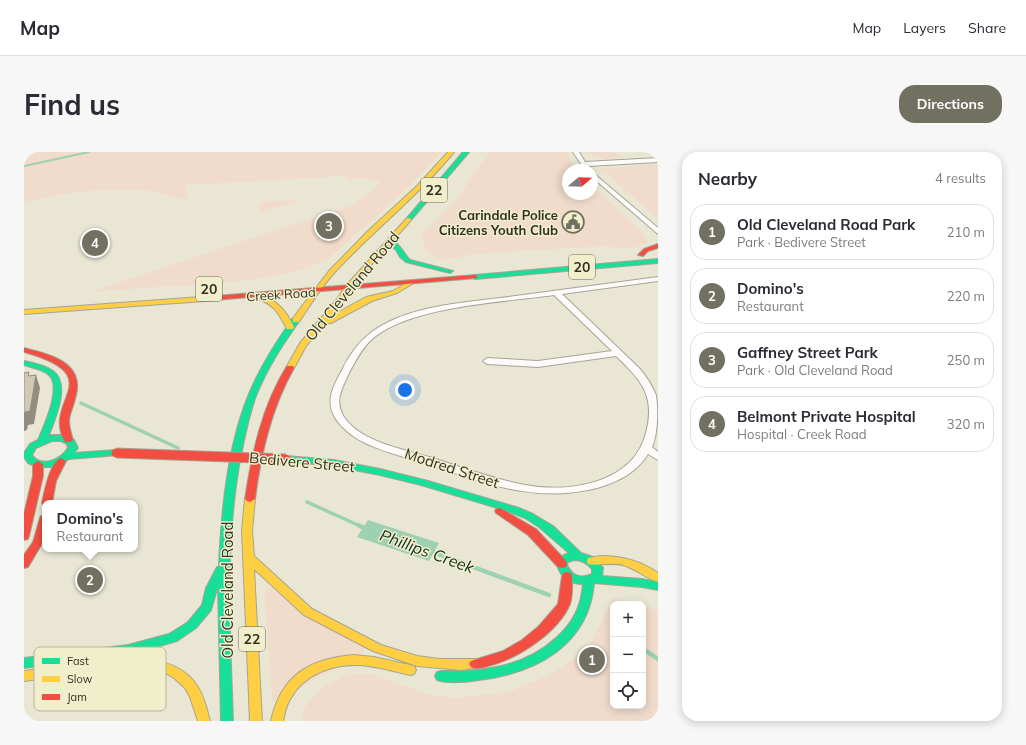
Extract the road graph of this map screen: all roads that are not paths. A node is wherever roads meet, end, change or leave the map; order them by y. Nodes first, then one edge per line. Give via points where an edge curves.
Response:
1 (451, 152) edge
2 (466, 152) edge
3 (576, 152) edge
4 (658, 160) edge
5 (584, 164) joint
6 (598, 179) edge
7 (658, 232) edge
8 (389, 241) junction
9 (658, 246) edge
10 (658, 254) edge
11 (641, 255) junction
12 (658, 261) edge
13 (450, 271) junction
14 (354, 279) junction
15 (658, 279) edge
16 (324, 282) junction
17 (410, 283) junction
18 (230, 287) dead end
19 (346, 289) junction
20 (317, 291) junction
21 (556, 293) junction
22 (257, 296) junction
23 (94, 297) dead end
24 (24, 304) edge
25 (48, 310) junction
26 (24, 312) edge
27 (24, 320) edge
28 (323, 323) junction
29 (290, 327) junction
30 (24, 350) edge
31 (618, 353) junction
32 (487, 361) dead end
33 (25, 363) edge
34 (656, 396) edge
35 (43, 440) junction
36 (70, 442) junction
37 (647, 449) junction
38 (116, 453) junction
39 (658, 457) edge
40 (65, 459) junction
41 (38, 464) junction
42 (48, 500) edge
43 (483, 501) junction
44 (24, 536) edge
45 (42, 536) edge
46 (578, 556) junction
47 (248, 557) junction
48 (592, 561) junction
49 (24, 564) edge
50 (224, 564) junction
51 (562, 564) junction
52 (567, 576) junction
53 (658, 578) edge
54 (592, 580) junction
55 (658, 586) edge
56 (139, 647) edge
57 (34, 662) edge
58 (24, 663) edge
59 (166, 669) edge
60 (34, 675) edge
61 (24, 676) edge
62 (204, 721) edge
63 (227, 721) edge
64 (256, 721) edge
65 (276, 721) edge

1 - 16 main road, Old Cleveland Road / 22 via 419,187 341,260
2 - 8 main road, Old Cleveland Road / 22
3 - 5 street
4 - 5 street
6 - 7 street
8 - 13 main road via 408,261
8 - 14 main road, Old Cleveland Road / 22
9 - 11 main road via 646,250
10 - 11 main road, Creek Road / 20
11 - 13 main road, Creek Road / 20
12 - 17 main road, Creek Road / 20
13 - 14 main road, Creek Road / 20
14 - 16 main road, Creek Road / 20
14 - 19 main road, Old Cleveland Road / 22
15 - 21 street, Modred Street
16 - 18 main road, Creek Road / 20
16 - 20 main road, Old Cleveland Road / 22
17 - 19 main road, Creek Road / 20
17 - 28 main road via 395,292 376,296
19 - 20 main road, Creek Road / 20
19 - 28 main road, Old Cleveland Road / 22
20 - 22 main road, Creek Road / 20
20 - 29 main road, Old Cleveland Road / 22
21 - 31 street, Modred Street
21 - 37 street, Modred Street via 421,313 395,322 368,337 360,346 335,393 334,401 342,421 355,433 371,442 506,486 533,491 586,488 612,480 630,470
22 - 25 main road, Creek Road / 20
22 - 29 main road via 280,306
23 - 24 main road
25 - 26 main road, Creek Road / 20
25 - 27 main road
28 - 47 main road, Old Cleveland Road / 22 via 292,361 265,424 250,499
29 - 50 main road, Old Cleveland Road / 22 via 272,353 247,409 230,486
30 - 36 main road via 63,365 72,375 75,385 64,423
31 - 32 street via 538,364
31 - 34 street, Modred Street via 641,376
33 - 35 main road via 44,369 57,380 58,388 50,423
34 - 37 street, Modred Street via 656,424
35 - 36 main road, Bedivere Street via 57,438
35 - 41 main road via 32,446 27,455 28,459
36 - 38 main road, Bedivere Street
36 - 40 main road via 73,448
37 - 39 street
38 - 40 main road, Bedivere Street
38 - 43 main road, Bedivere Street, bridge via 312,460 368,468 406,477
40 - 41 main road, Bedivere Street via 50,465
40 - 42 main road via 51,481
41 - 44 main road via 38,476
43 - 46 main road, Bedivere Street via 532,517 552,531
43 - 51 main road, Bedivere Street via 532,532
45 - 49 main road
46 - 48 main road
46 - 51 main road via 567,557
47 - 52 main road via 294,601 326,622 395,655 448,665 500,659 531,642 547,627 564,603
47 - 64 main road, Old Cleveland Road / 22
48 - 53 main road via 602,558 619,559 640,567
48 - 54 main road via 598,568
50 - 56 main road via 204,612 192,625 173,638
50 - 63 main road, Old Cleveland Road / 22
51 - 52 main road
52 - 54 main road via 578,581
54 - 55 main road via 643,582
54 - 65 main road via 578,620 561,642 544,656 520,667 490,675 460,677 354,660 330,663 308,672 289,689 279,707
57 - 58 main road
59 - 62 main road via 180,676 190,686
60 - 61 main road

